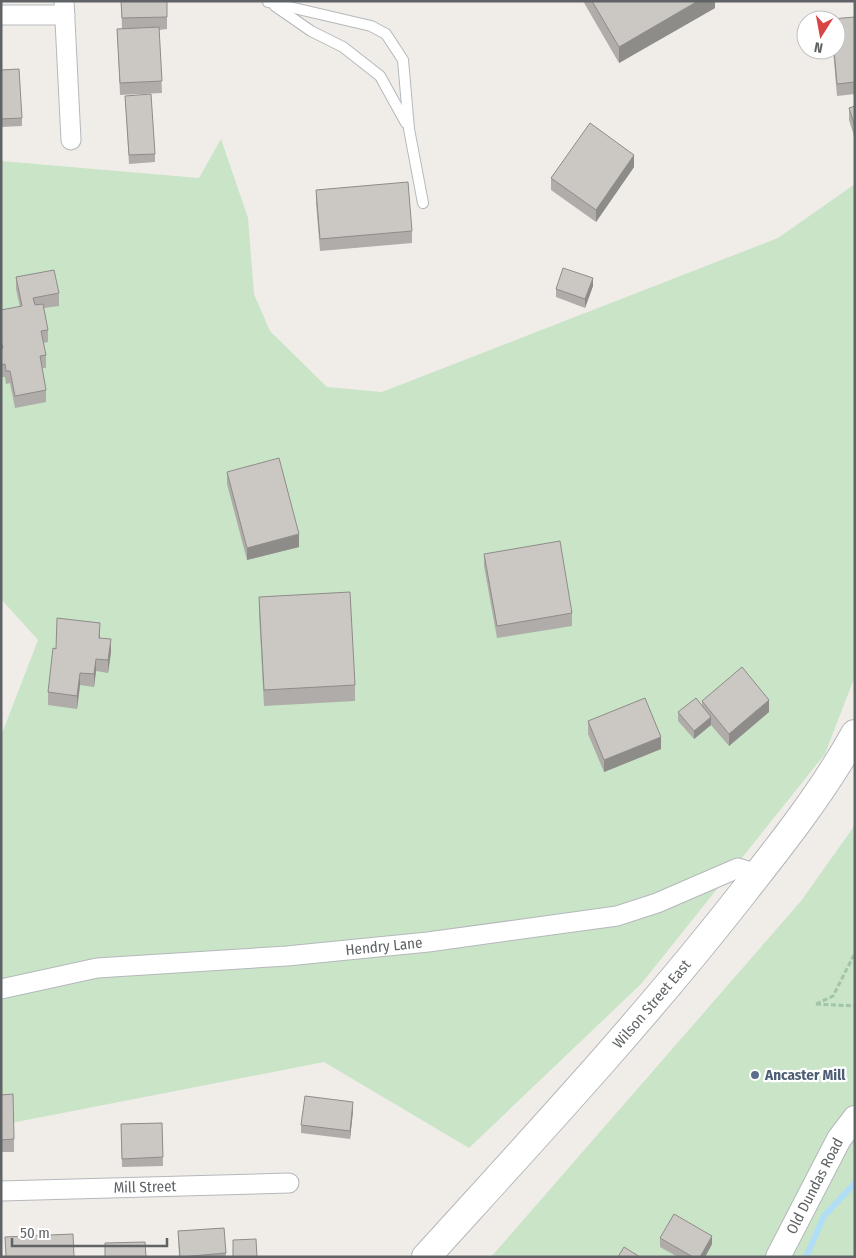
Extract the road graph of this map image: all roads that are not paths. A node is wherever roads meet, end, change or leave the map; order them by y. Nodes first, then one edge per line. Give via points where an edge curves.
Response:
1 (268, 2) edge
2 (65, 8) edge
3 (1, 15) edge
4 (408, 129) junction
5 (71, 140) dead end
6 (423, 203) dead end
7 (855, 734) edge
8 (758, 874) junction
9 (1, 989) edge
10 (855, 1118) edge
11 (289, 1182) dead end
12 (1, 1190) edge
13 (426, 1257) edge
14 (778, 1257) edge

1 - 4 lane via 311,31 343,47 380,76
1 - 4 lane via 371,26 386,34 402,60
2 - 3 street
2 - 5 street
4 - 6 lane
7 - 8 main road, Wilson Street East via 839,764
8 - 9 street, Hendry Lane via 738,868 657,903 616,916 400,945 97,968
8 - 13 main road, Wilson Street East via 680,974
10 - 14 street, Old Dundas Road via 840,1139
11 - 12 street, Mill Street

